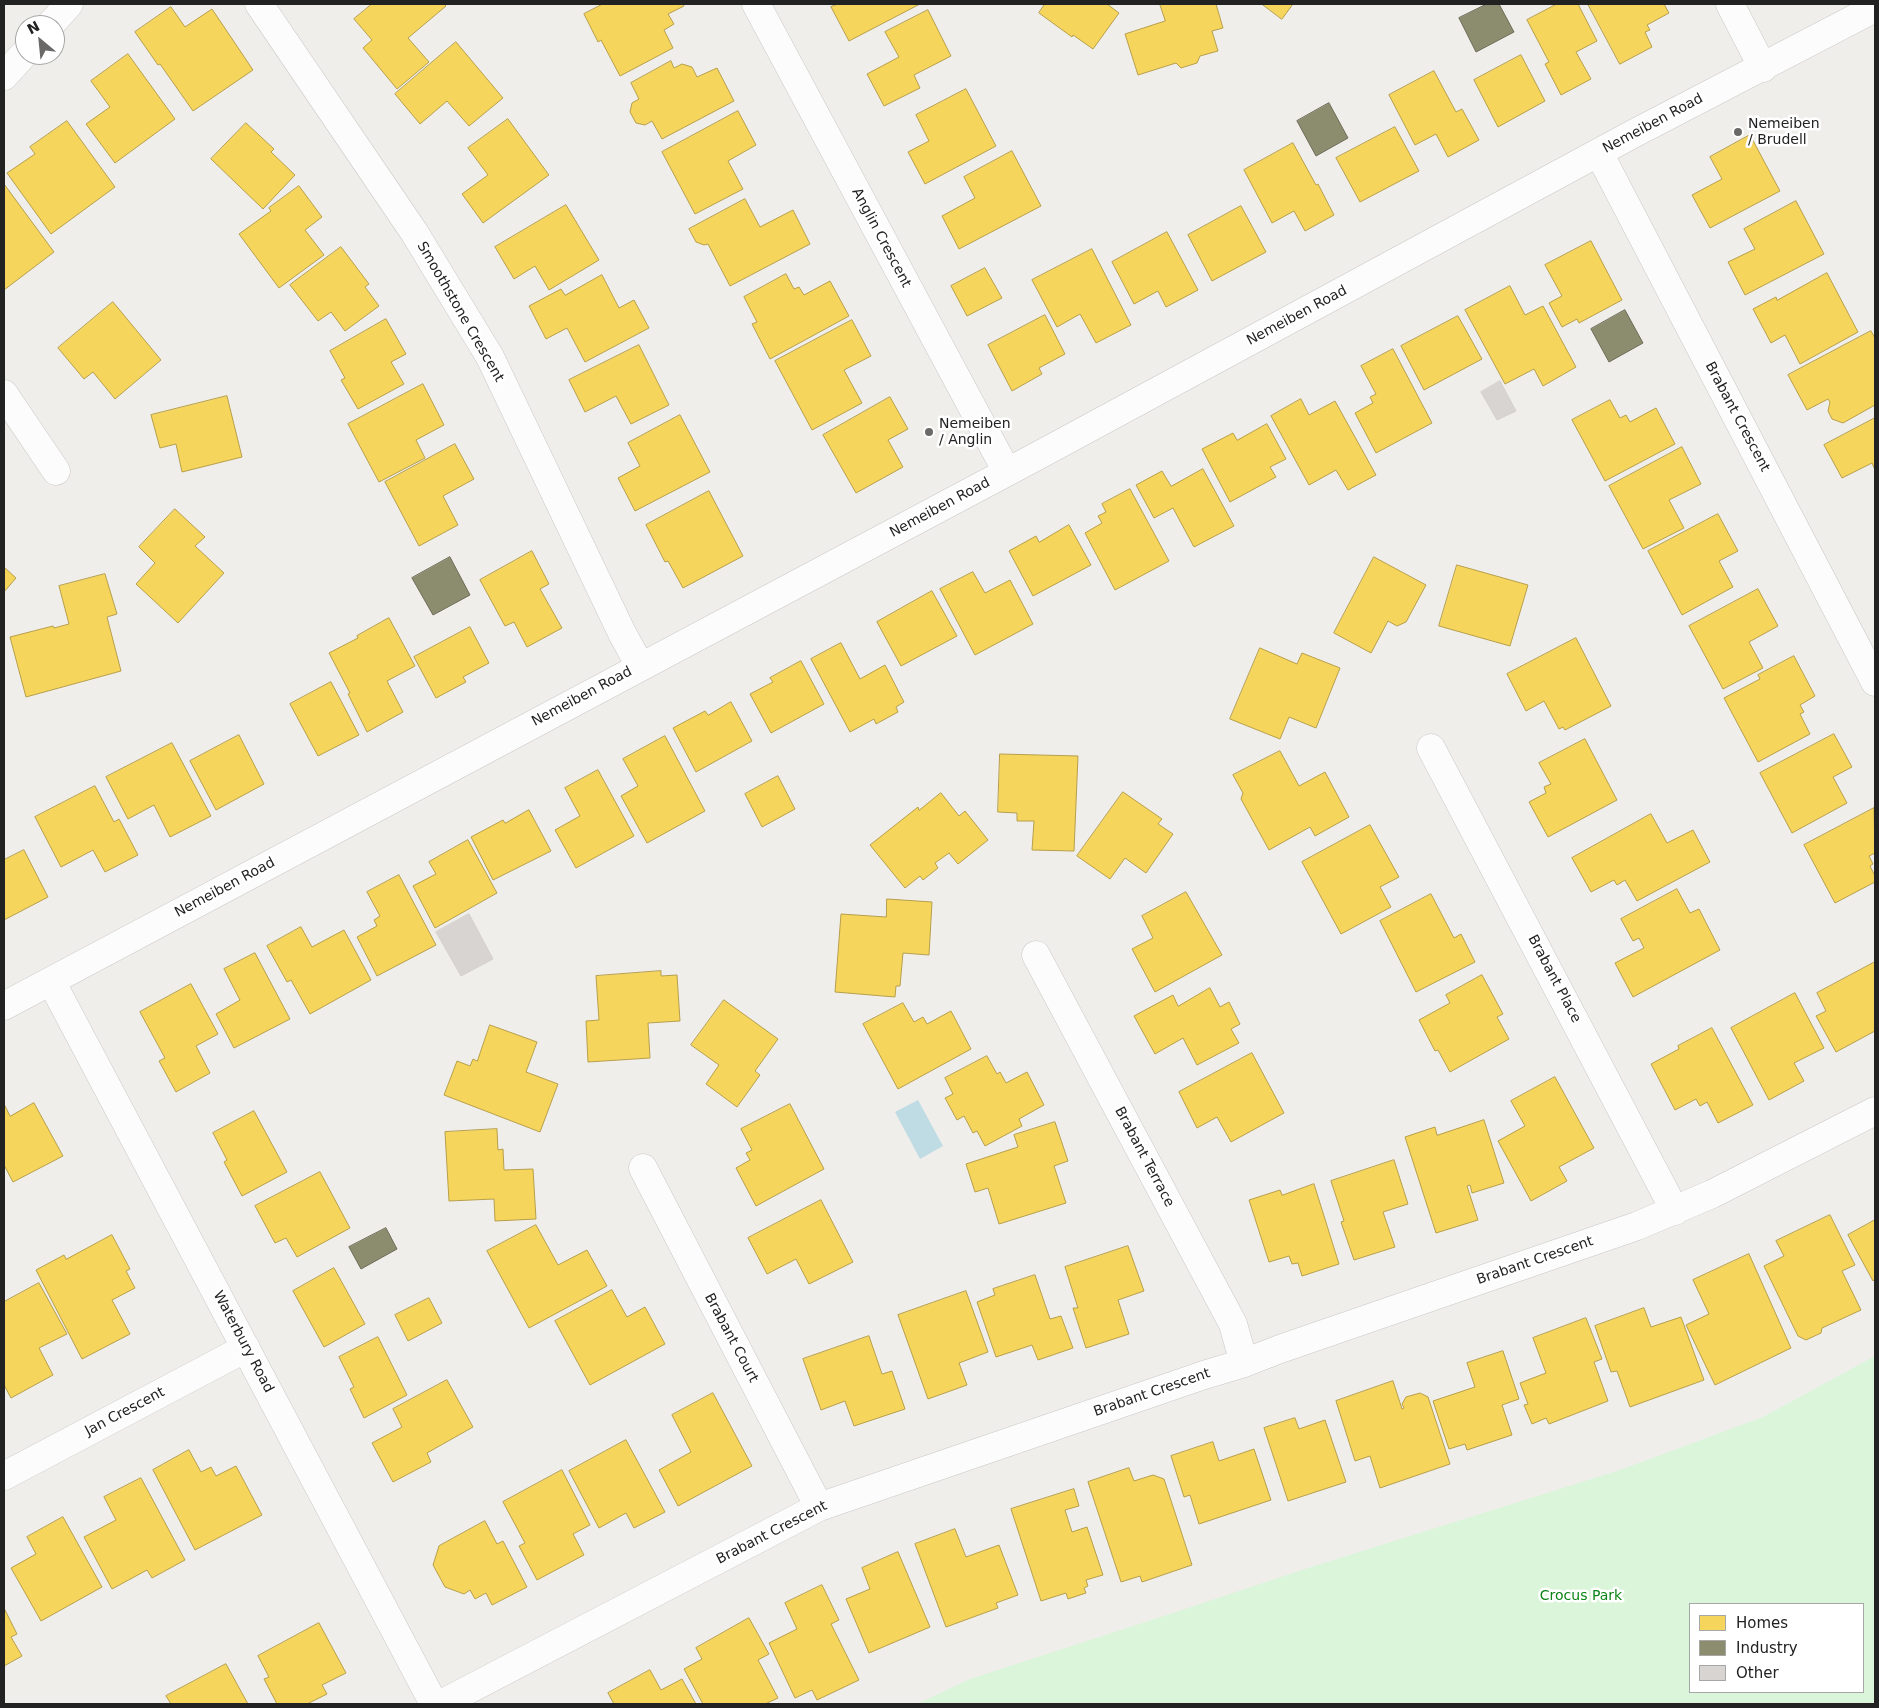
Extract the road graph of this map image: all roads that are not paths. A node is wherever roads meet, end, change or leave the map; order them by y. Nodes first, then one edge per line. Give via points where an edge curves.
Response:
1 (69, 4) edge
2 (259, 4) edge
3 (756, 4) edge
4 (1730, 4) edge
5 (1875, 8) edge
6 (59, 15) edge
7 (15, 64) edge
8 (1763, 68) junction
9 (4, 76) edge
10 (1599, 153) junction
11 (4, 394) edge
12 (56, 471) dead end
13 (1007, 472) junction
14 (640, 666) junction
15 (1875, 682) edge
16 (1432, 748) dead end
17 (1036, 955) dead end
18 (51, 981) junction
19 (4, 1006) edge
20 (1875, 1112) edge
21 (643, 1168) dead end
22 (1675, 1211) junction
23 (246, 1348) junction
24 (1244, 1363) junction
25 (4, 1476) edge
26 (820, 1507) junction
27 (434, 1704) edge
28 (441, 1704) edge

1 - 6 street
2 - 14 street, Smoothstone Crescent via 414,232 490,357
3 - 13 street, Anglin Crescent
4 - 8 street
5 - 8 street, Nemeiben Road
7 - 9 street
8 - 10 street, Nemeiben Road
10 - 13 street, Nemeiben Road
10 - 15 street, Brabant Crescent
11 - 12 street
13 - 14 street, Nemeiben Road
14 - 18 street, Nemeiben Road
16 - 22 street, Brabant Place
17 - 24 street, Brabant Terrace via 1233,1324
18 - 19 street, Nemeiben Road
18 - 23 street, Waterbury Road
20 - 22 street, Brabant Crescent
21 - 26 street, Brabant Court
22 - 24 street, Brabant Crescent
23 - 25 street, Jan Crescent
23 - 27 street, Waterbury Road
24 - 26 street, Brabant Crescent
26 - 28 street, Brabant Crescent

